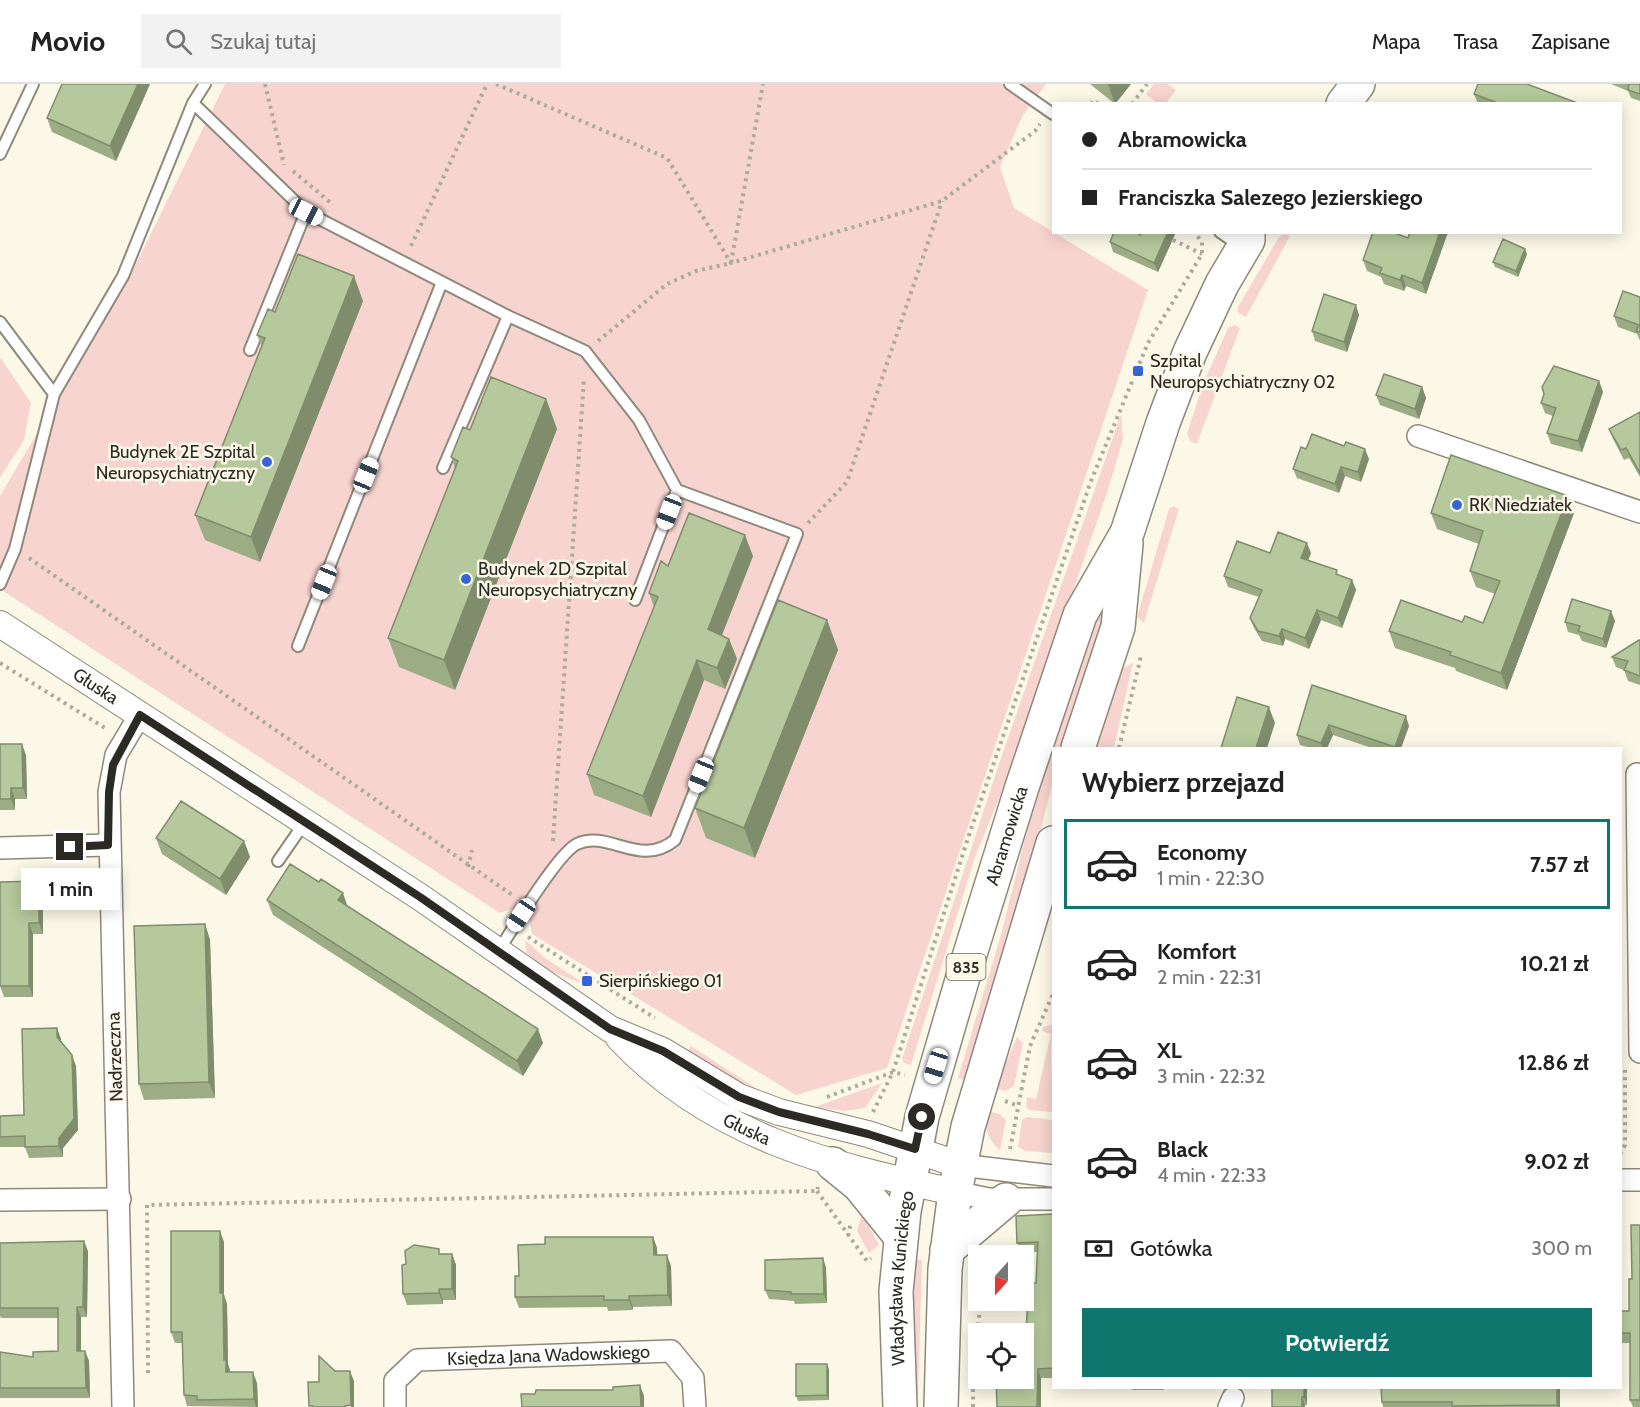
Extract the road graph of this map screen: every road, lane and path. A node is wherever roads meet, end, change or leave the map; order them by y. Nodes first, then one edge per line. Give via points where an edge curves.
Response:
1 (33, 84) edge
2 (205, 84) edge
3 (265, 84) edge
4 (487, 84) edge
5 (496, 84) edge
6 (763, 84) edge
7 (1010, 84) edge
8 (1147, 84) edge
9 (1358, 84) edge
10 (1134, 102) edge
11 (1344, 102) edge
12 (193, 103) junction
13 (1051, 113) edge
14 (0, 154) edge
15 (942, 201) junction
16 (334, 206) dead end
17 (306, 212) junction
18 (1244, 237) edge
19 (1173, 240) dead end
20 (408, 252) dead end
21 (1202, 254) dead end
22 (731, 263) junction
23 (442, 282) junction
24 (508, 316) junction
25 (0, 322) edge
26 (250, 350) dead end
27 (585, 351) junction
28 (54, 394) junction
29 (1418, 436) dead end
30 (443, 468) dead end
31 (677, 490) junction
32 (1640, 512) edge
33 (1127, 533) junction
34 (797, 534) junction
35 (15, 549) junction
36 (0, 584) edge
37 (635, 600) dead end
38 (0, 624) edge
39 (298, 646) dead end
40 (1143, 649) dead end
41 (0, 663) edge
42 (140, 715) junction
43 (1078, 747) edge
44 (1119, 747) edge
45 (116, 755) junction
46 (1637, 774) dead end
47 (1629, 819) edge
48 (305, 821) junction
49 (108, 845) junction
50 (1052, 846) edge
51 (0, 848) edge
52 (472, 850) dead end
53 (278, 861) dead end
54 (468, 867) junction
55 (551, 871) junction
56 (528, 905) junction
57 (513, 928) junction
58 (498, 952) junction
59 (1052, 996) edge
60 (660, 1022) dead end
61 (610, 1029) junction
62 (1640, 1052) edge
63 (892, 1072) dead end
64 (822, 1100) dead end
65 (1019, 1106) dead end
66 (915, 1149) junction
67 (1052, 1176) edge
68 (957, 1179) junction
69 (1622, 1180) edge
70 (1640, 1180) edge
71 (826, 1181) junction
72 (909, 1182) junction
73 (120, 1199) junction
74 (1052, 1199) edge
75 (0, 1200) edge
76 (1006, 1200) junction
77 (901, 1237) junction
78 (947, 1251) junction
79 (867, 1261) dead end
80 (980, 1311) edge
81 (148, 1384) dead end
82 (123, 1407) edge
83 (395, 1407) edge
84 (694, 1407) edge
85 (900, 1407) edge
86 (941, 1407) edge
87 (973, 1407) edge

1 - 14 lane
2 - 12 lane
3 - 16 path via 284,164
4 - 20 path
5 - 22 path via 667,158
6 - 22 path
7 - 13 lane
8 - 10 path
9 - 11 main road
12 - 17 lane
12 - 28 lane via 123,276
13 - 15 path via 1035,131
15 - 22 path
15 - 34 path via 847,482
17 - 23 lane
17 - 26 lane
18 - 33 main road, Abramowicka / 835 via 1191,352
19 - 21 path
22 - 27 path via 696,271 667,284
23 - 24 lane
23 - 39 lane
24 - 27 lane
24 - 30 lane
25 - 28 lane
27 - 31 lane via 639,420
27 - 55 path
28 - 35 lane
29 - 32 street
31 - 34 lane
31 - 37 lane
33 - 43 main road, Abramowicka / 835 via 1118,627
33 - 66 main road, Abramowicka / 835 via 1080,615 965,970
34 - 55 lane via 675,840 651,852 590,841 576,844
35 - 36 lane
35 - 54 path
38 - 42 street, Głuska
40 - 44 path
41 - 45 path via 105,728 101,747
42 - 45 street, Nadrzeczna
42 - 48 street, Głuska
45 - 49 street, Nadrzeczna via 109,792
46 - 47 street
47 - 62 street
48 - 53 lane
48 - 58 street, Głuska
49 - 51 street
49 - 73 street, Nadrzeczna
50 - 68 main road, 835 via 978,1093
52 - 54 path
54 - 56 path
55 - 56 lane
56 - 57 lane
57 - 58 lane
57 - 60 path
58 - 61 street, Głuska
59 - 65 path via 1030,1046
61 - 66 street, Głuska via 663,1051 739,1097 779,1112
61 - 71 street, Głuska via 660,1077 722,1120
63 - 64 path
66 - 68 street, Głuska
66 - 72 main road, Władysława Kunickiego / 835
67 - 68 street
68 - 72 street, Głuska
68 - 76 street
68 - 78 main road, 835
69 - 70 street
71 - 72 street, Głuska
71 - 77 main road via 859,1185
71 - 79 path
71 - 81 path via 147,1205
72 - 77 main road, Władysława Kunickiego / 835
73 - 75 street
73 - 82 street, Nadrzeczna
74 - 76 street
76 - 78 main road
77 - 85 main road, Władysława Kunickiego / 835 via 896,1308
78 - 86 main road, 835
80 - 87 path
83 - 84 street, Księdza Jana Wadowskiego via 395,1381 417,1360 671,1351 693,1378

